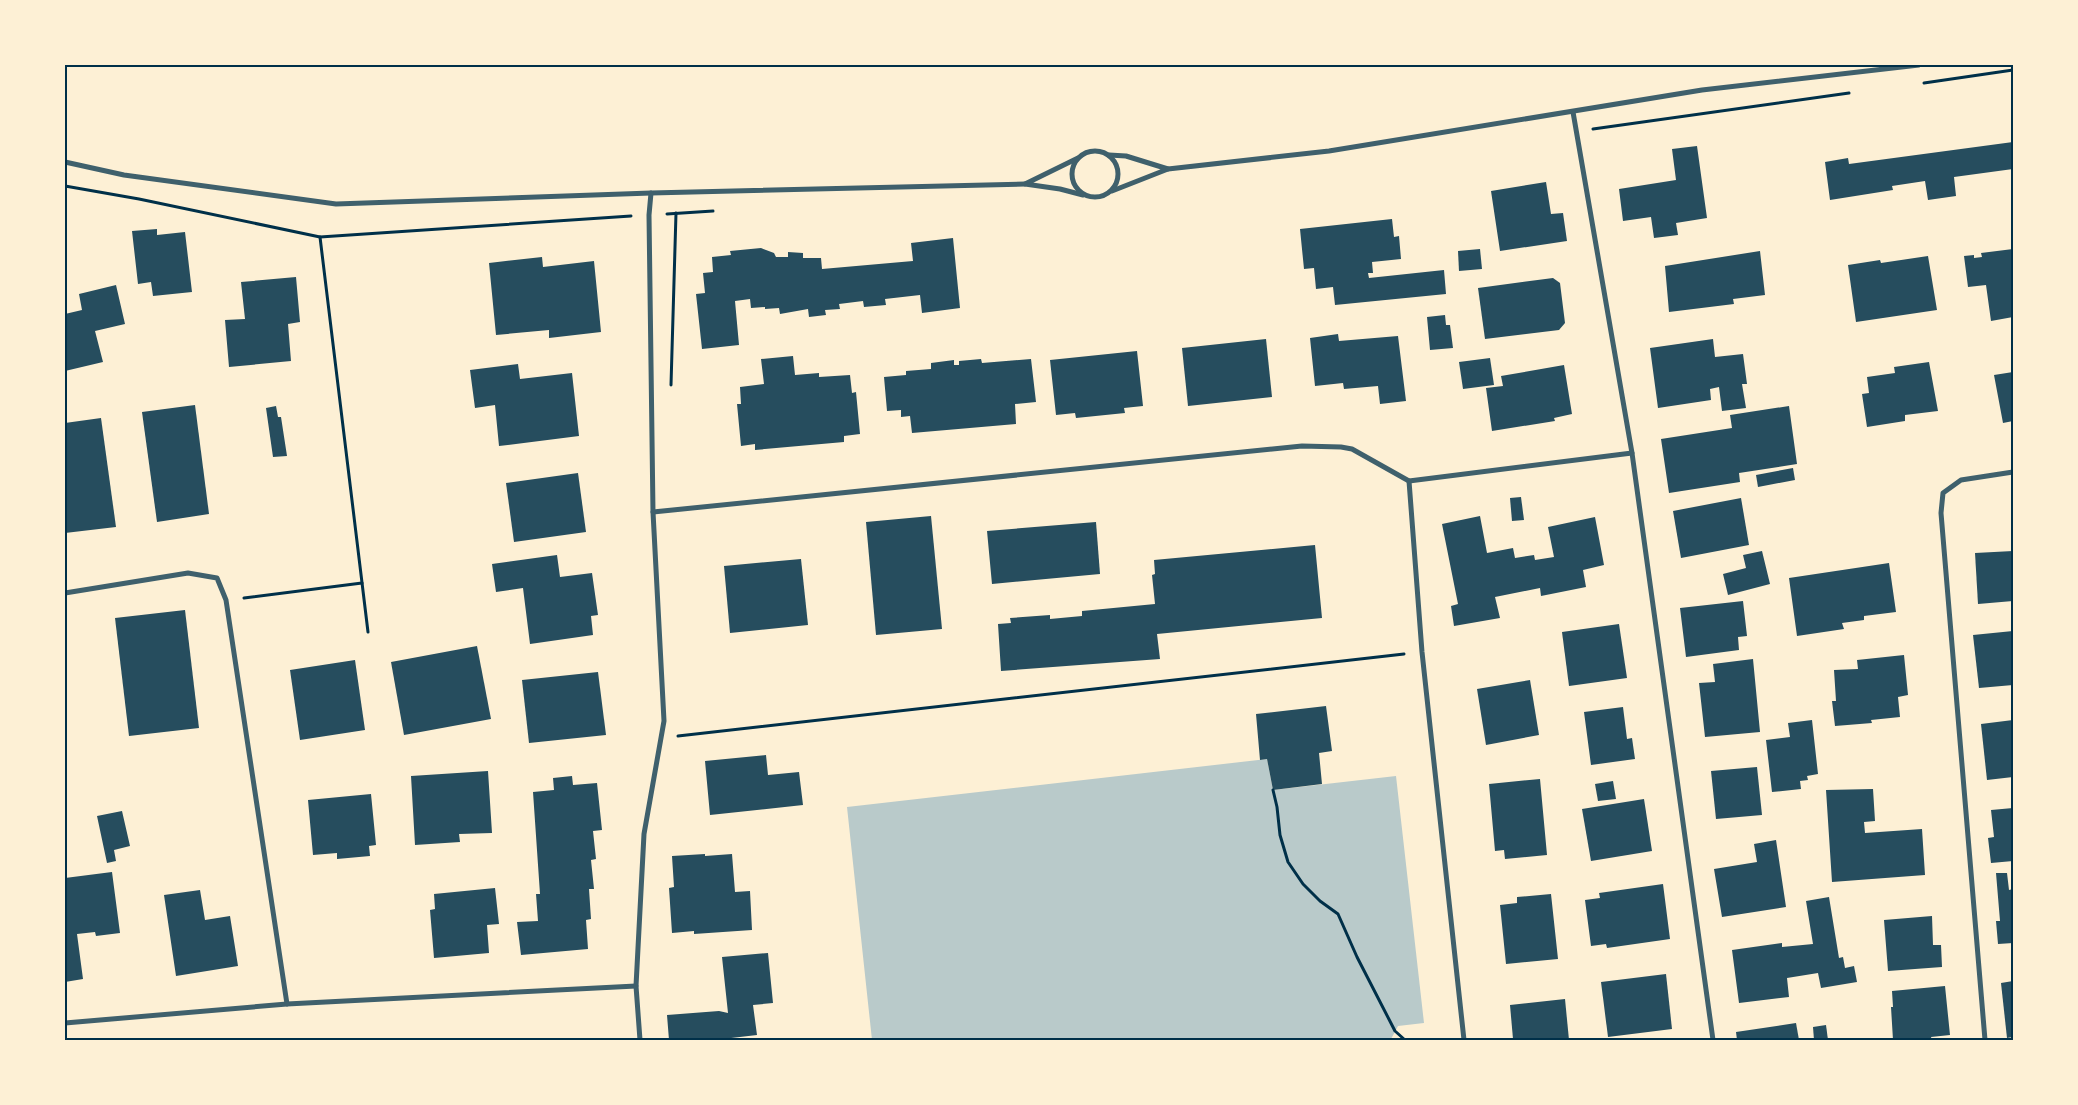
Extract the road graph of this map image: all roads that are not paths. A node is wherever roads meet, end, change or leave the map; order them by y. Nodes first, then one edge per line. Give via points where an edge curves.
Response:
1 (1853, 65) edge
2 (1919, 65) edge
3 (1852, 73) junction
4 (1573, 112) junction
5 (1109, 155) junction
6 (1081, 156) junction
7 (65, 162) edge
8 (1168, 169) junction
9 (1025, 184) junction
10 (1109, 192) junction
11 (651, 193) junction
12 (1089, 196) junction
13 (1632, 453) junction
14 (2013, 472) edge
15 (1409, 481) junction
16 (653, 512) junction
17 (65, 593) edge
18 (636, 986) junction
19 (287, 1004) junction
20 (65, 1023) edge
21 (640, 1040) edge
22 (1464, 1040) edge
23 (1714, 1040) edge
24 (1985, 1040) edge

1 - 3 street
2 - 3 street
3 - 4 street via 1702,90
4 - 8 street via 1329,151
4 - 13 street
5 - 6 street via 1095,151
5 - 8 street via 1126,156
5 - 10 street via 1118,174
6 - 9 street
6 - 12 street via 1073,168 1074,182
7 - 11 street via 124,175 336,204
8 - 10 street
9 - 11 street
9 - 12 street
10 - 12 street
11 - 16 street via 648,215
13 - 15 street
13 - 23 street
14 - 24 street via 1961,480 1943,493 1940,513
15 - 16 street via 1352,449 1302,446
15 - 22 street via 1422,652
16 - 18 street via 664,720 644,834
17 - 19 street via 188,572 217,578 226,600
18 - 19 street
18 - 21 street
19 - 20 street

